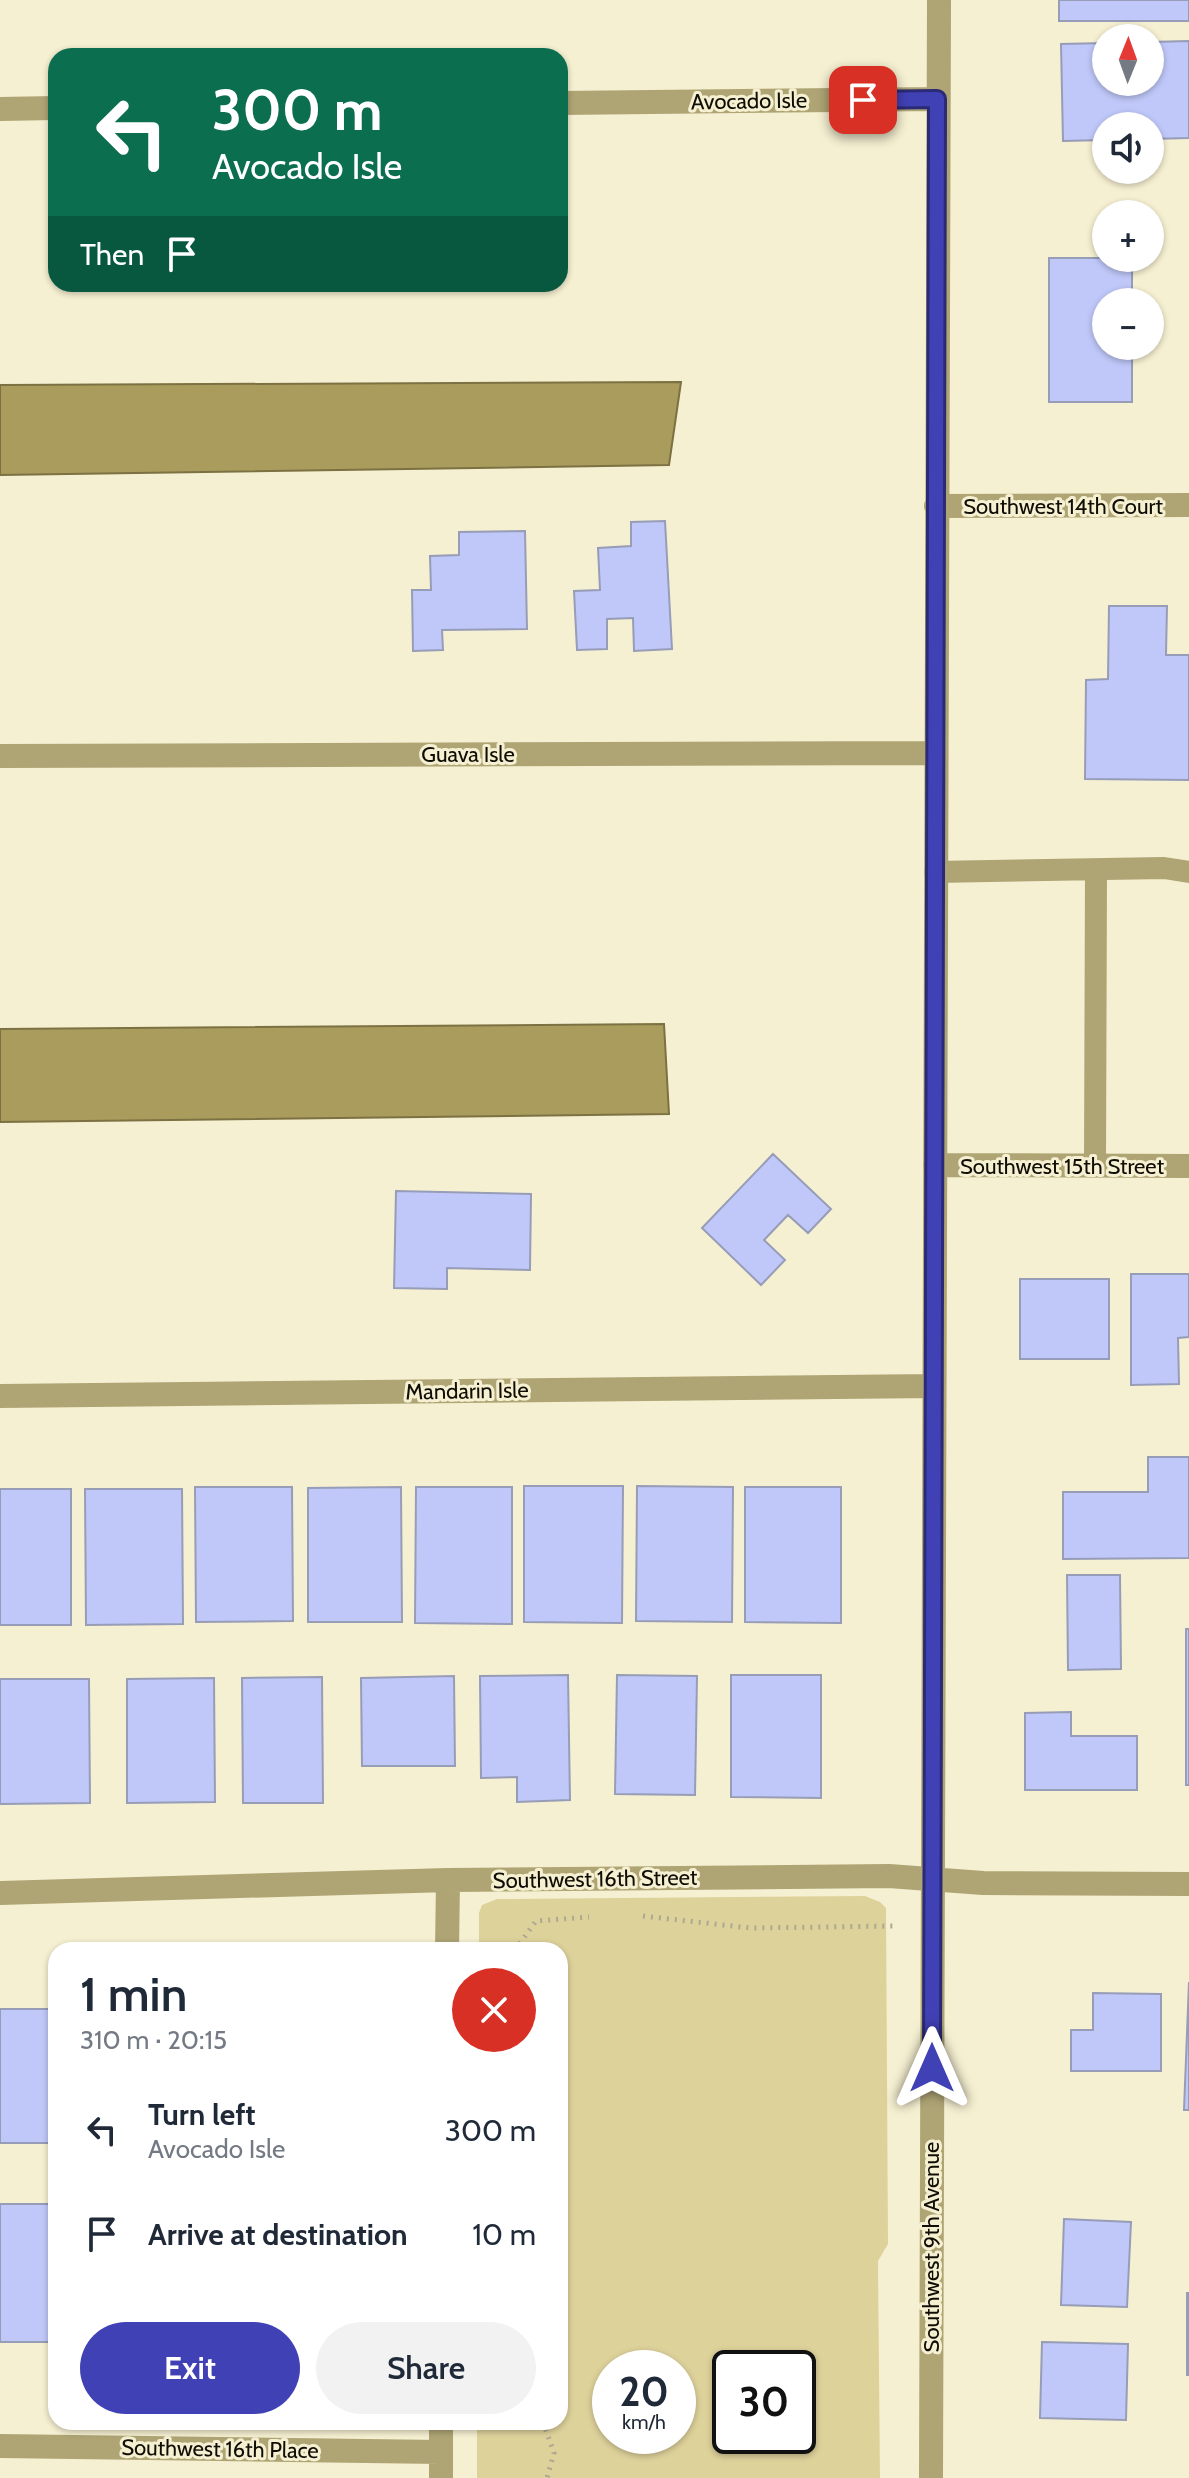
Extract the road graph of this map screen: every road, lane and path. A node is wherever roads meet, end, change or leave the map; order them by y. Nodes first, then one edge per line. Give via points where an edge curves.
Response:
1 (939, 0) edge
2 (937, 99) junction
3 (568, 103) edge
4 (48, 108) edge
5 (0, 109) edge
6 (1189, 505) edge
7 (936, 506) junction
8 (936, 753) junction
9 (0, 756) edge
10 (1096, 870) junction
11 (935, 872) junction
12 (1189, 872) edge
13 (935, 1165) junction
14 (1095, 1166) junction
15 (1189, 1166) edge
16 (934, 1386) junction
17 (0, 1396) edge
18 (933, 1879) junction
19 (448, 1880) junction
20 (1189, 1884) edge
21 (0, 1893) edge
22 (637, 1915) dead end
23 (594, 1916) dead end
24 (893, 1926) dead end
25 (447, 1942) edge
26 (521, 1942) edge
27 (441, 2430) edge
28 (546, 2430) edge
29 (0, 2446) edge
30 (441, 2452) junction
31 (441, 2478) edge
32 (547, 2478) edge
33 (931, 2478) edge

1 - 2 street, Southwest 9th Avenue
2 - 3 street, Avocado Isle
2 - 7 street, Southwest 9th Avenue
4 - 5 street
6 - 7 street, Southwest 14th Court
7 - 8 street, Southwest 9th Avenue
8 - 9 street, Guava Isle
8 - 11 street, Southwest 9th Avenue
10 - 11 lane
10 - 12 lane
10 - 14 lane
11 - 13 street, Southwest 9th Avenue
13 - 14 street, Southwest 15th Street
13 - 16 street, Southwest 9th Avenue
14 - 15 street, Southwest 15th Street
16 - 17 street, Mandarin Isle
16 - 18 street, Southwest 9th Avenue
18 - 19 street, Southwest 16th Street
18 - 20 street, Southwest 16th Street
18 - 33 street, Southwest 9th Avenue
19 - 21 street, Southwest 16th Street
19 - 25 street
22 - 24 path via 750,1928
23 - 26 path via 536,1921
27 - 30 street
28 - 32 path via 554,2453
29 - 30 street, Southwest 16th Place
30 - 31 street

